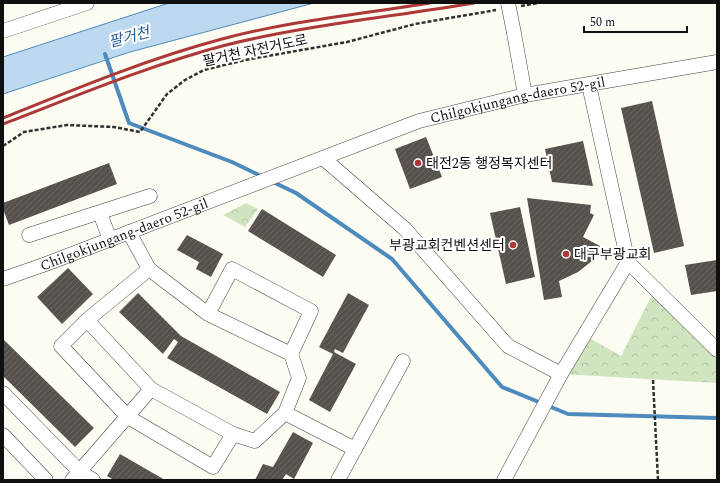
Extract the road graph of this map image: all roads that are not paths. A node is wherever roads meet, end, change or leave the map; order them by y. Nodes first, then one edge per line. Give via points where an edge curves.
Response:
1 (87, 3) edge
2 (509, 6) edge
3 (3, 31) edge
4 (717, 62) edge
5 (588, 85) junction
6 (525, 95) junction
7 (323, 158) junction
8 (150, 196) dead end
9 (100, 213) junction
10 (129, 232) junction
11 (29, 235) dead end
12 (110, 240) junction
13 (628, 262) junction
14 (149, 269) junction
15 (3, 278) edge
16 (208, 314) junction
17 (88, 320) junction
18 (717, 350) edge
19 (290, 354) junction
20 (403, 360) dead end
21 (561, 374) junction
22 (152, 389) junction
23 (3, 393) edge
24 (284, 413) junction
25 (128, 417) junction
26 (233, 434) junction
27 (3, 435) edge
28 (355, 449) junction
29 (76, 476) edge
30 (46, 480) edge
31 (93, 480) edge
32 (338, 480) edge
33 (504, 480) edge

1 - 3 street
2 - 6 street, bridge
4 - 5 street, Chilgokjungang-daero 52-gil
5 - 6 street, Chilgokjungang-daero 52-gil
5 - 13 street
6 - 7 street, Chilgokjungang-daero 52-gil via 419,121
7 - 10 street, Chilgokjungang-daero 52-gil
7 - 21 street via 405,229 508,346
8 - 9 street
9 - 11 street
9 - 12 street
10 - 12 street, Chilgokjungang-daero 52-gil
10 - 14 street
12 - 15 street, Chilgokjungang-daero 52-gil
13 - 18 street
13 - 21 street
14 - 16 street
14 - 17 street
16 - 19 street
16 - 19 street via 232,269 311,311
17 - 22 street
17 - 25 street via 61,346
19 - 24 street via 299,378
20 - 28 street
21 - 33 street
22 - 25 street
22 - 26 street
23 - 29 street
24 - 26 street via 255,441
24 - 28 street
25 - 26 street via 214,467
25 - 29 street
27 - 30 street
28 - 32 street
29 - 31 street

